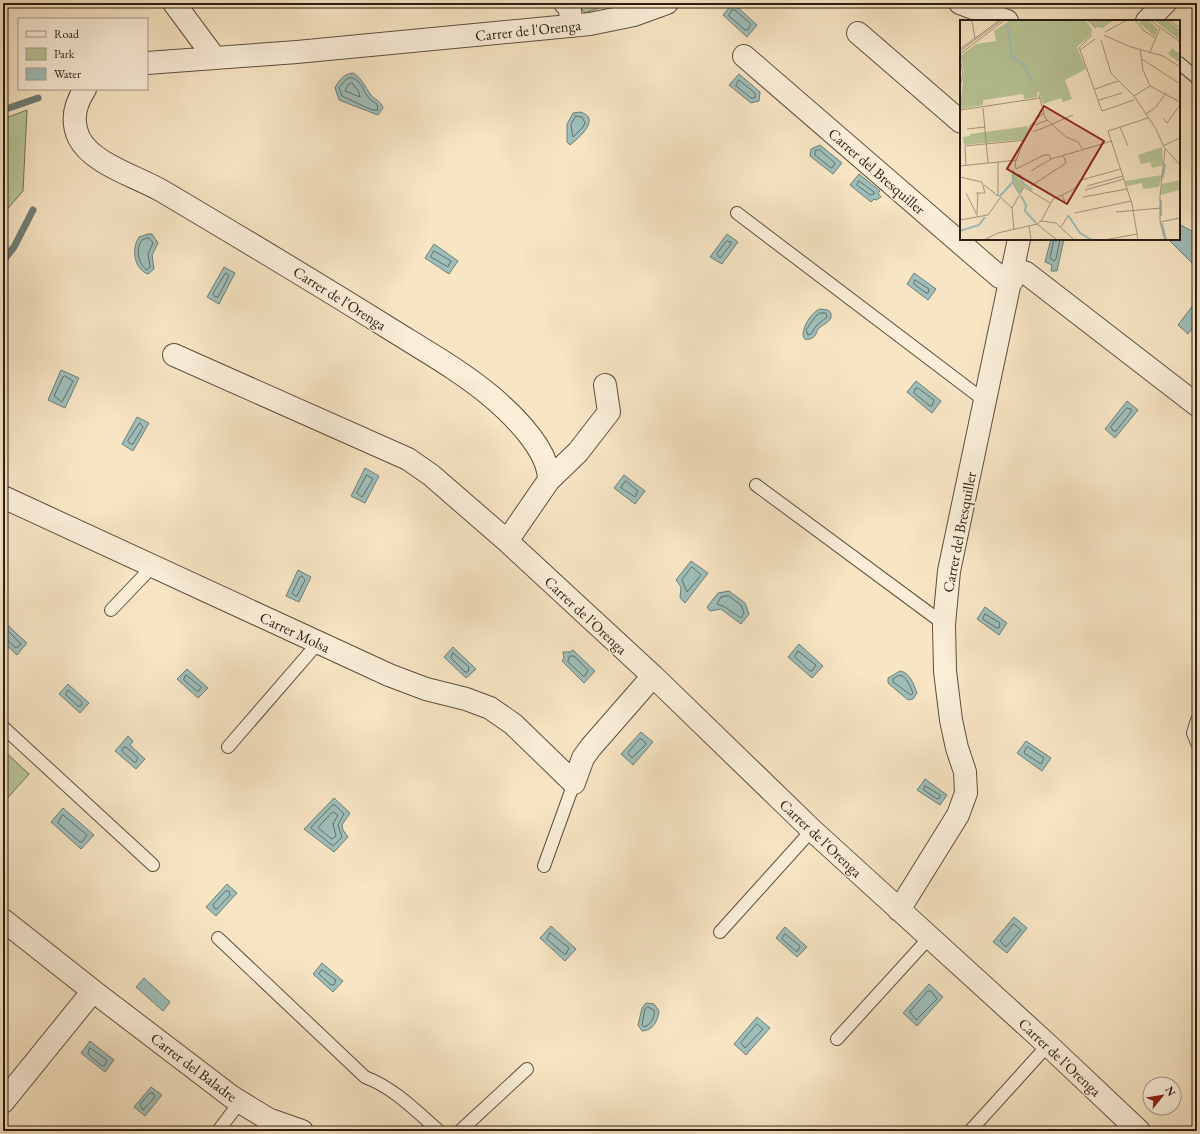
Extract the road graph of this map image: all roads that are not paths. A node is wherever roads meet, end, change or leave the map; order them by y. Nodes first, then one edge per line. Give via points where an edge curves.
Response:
1 (174, 3) edge
2 (565, 3) edge
3 (668, 3) edge
4 (960, 3) edge
5 (1164, 3) edge
6 (1004, 20) edge
7 (1148, 20) edge
8 (571, 26) junction
9 (858, 33) dead end
10 (744, 56) dead end
11 (214, 57) junction
12 (148, 63) edge
13 (1180, 64) edge
14 (1197, 78) edge
15 (84, 90) edge
16 (960, 121) edge
17 (737, 213) dead end
18 (1019, 240) edge
19 (1013, 275) junction
20 (174, 355) dead end
21 (605, 386) dead end
22 (985, 401) junction
23 (1197, 405) edge
24 (549, 480) junction
25 (756, 485) dead end
26 (3, 497) edge
27 (507, 541) junction
28 (153, 566) junction
29 (111, 610) dead end
30 (944, 624) junction
31 (318, 643) junction
32 (653, 676) junction
33 (1197, 720) edge
34 (3, 727) edge
35 (1197, 743) edge
36 (228, 747) dead end
37 (574, 783) junction
38 (812, 830) junction
39 (153, 865) dead end
40 (544, 866) dead end
41 (899, 910) junction
42 (3, 920) edge
43 (720, 932) dead end
44 (218, 938) dead end
45 (929, 938) junction
46 (93, 991) junction
47 (837, 1039) dead end
48 (1048, 1045) junction
49 (527, 1069) dead end
50 (3, 1102) edge
51 (240, 1102) junction
52 (218, 1131) edge
53 (302, 1131) edge
54 (439, 1131) edge
55 (460, 1131) edge
56 (970, 1131) edge
57 (1139, 1131) edge

1 - 11 street
2 - 8 street via 570,10
3 - 8 street, Carrer de l'Orenga via 634,15
4 - 6 street
5 - 7 street
8 - 11 street, Carrer de l'Orenga via 297,52
9 - 16 street
10 - 19 street, Carrer del Bresquiller via 1000,277
11 - 12 street, Carrer de l'Orenga
13 - 14 lane
15 - 24 street, Carrer de l'Orenga via 75,108 74,122 79,138 89,150 110,165 158,188 311,280 474,383 506,411 533,441 547,463
17 - 22 lane
18 - 19 street, Carrer del Bresquiller
19 - 22 street, Carrer del Bresquiller
19 - 23 street, Carrer del Bresquiller via 1026,273
20 - 27 street, Carrer de l'Orenga via 408,459 432,475
21 - 24 street via 609,412 578,452
22 - 30 street, Carrer del Bresquiller via 949,571
24 - 27 street
25 - 30 lane
26 - 28 street, Carrer Molsa
27 - 32 street, Carrer de l'Orenga
28 - 29 lane
28 - 31 street, Carrer Molsa
30 - 41 street, Carrer del Bresquiller via 947,693 957,748 965,772 966,793 958,815
31 - 36 lane
31 - 37 street, Carrer Molsa via 409,684 490,708 513,724
32 - 37 street via 591,747 583,758
32 - 38 street, Carrer de l'Orenga
33 - 35 lane via 1193,733
34 - 39 lane
37 - 40 lane
38 - 41 street, Carrer de l'Orenga
38 - 43 lane
41 - 45 street, Carrer de l'Orenga
42 - 46 street, Carrer del Baladre
44 - 54 lane via 365,1077 379,1082
45 - 47 lane
45 - 48 street, Carrer de l'Orenga
46 - 50 street
46 - 51 street, Carrer del Baladre
48 - 56 lane
48 - 57 street, Carrer de l'Orenga
49 - 55 lane
51 - 52 lane
51 - 53 street, Carrer del Baladre via 268,1119

